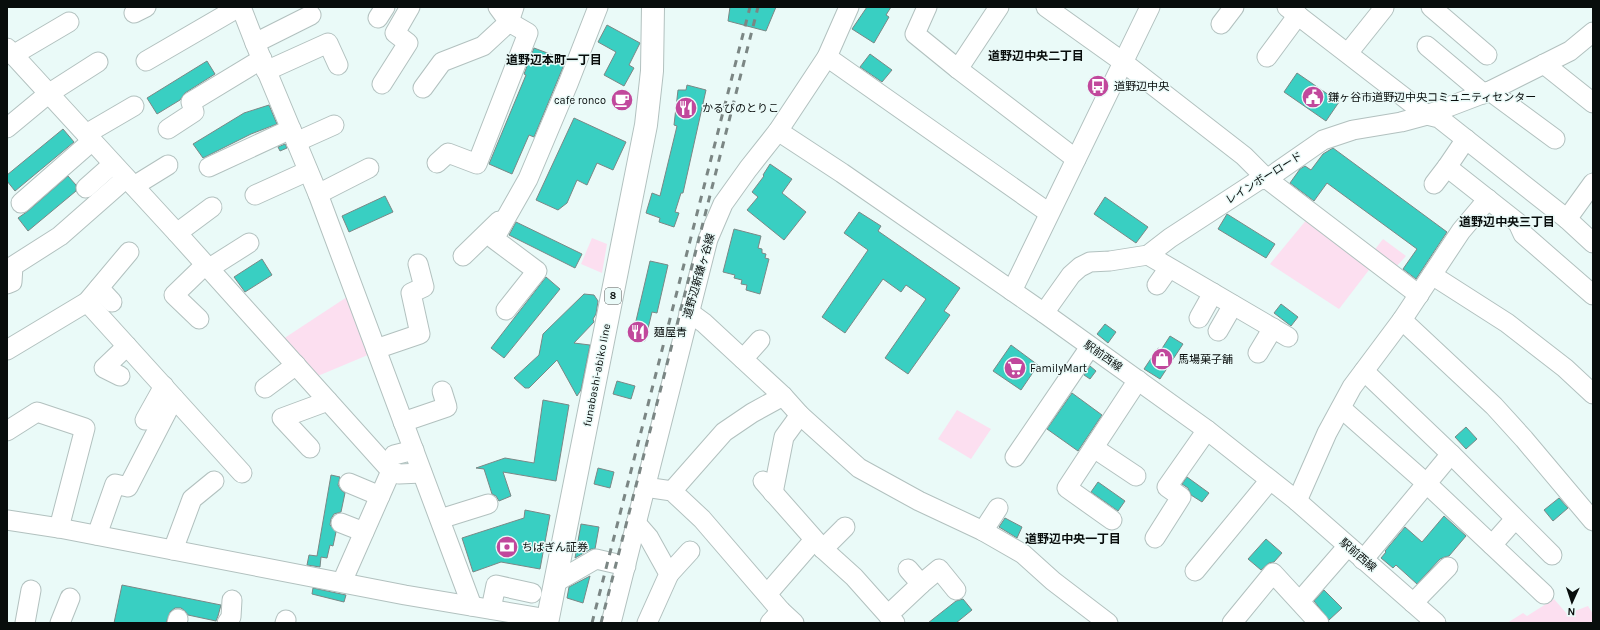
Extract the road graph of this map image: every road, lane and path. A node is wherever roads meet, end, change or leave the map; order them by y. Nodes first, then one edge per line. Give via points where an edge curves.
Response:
1 (240, 7) edge
2 (410, 7) edge
3 (598, 7) edge
4 (654, 7) edge
5 (849, 7) edge
6 (927, 7) edge
7 (999, 7) edge
8 (1046, 7) edge
9 (1150, 7) edge
10 (1234, 7) edge
11 (1431, 7) edge
12 (1384, 8) edge
13 (1293, 11) edge
14 (507, 12) edge
15 (311, 15) dead end
16 (69, 22) dead end
17 (1221, 24) dead end
18 (1593, 32) edge
19 (1427, 46) dead end
20 (10, 52) edge
21 (1348, 53) junction
22 (1487, 55) dead end
23 (1267, 57) dead end
24 (261, 58) junction
25 (827, 58) junction
26 (146, 61) dead end
27 (98, 62) dead end
28 (1123, 62) junction
29 (1544, 64) junction
30 (338, 65) dead end
31 (958, 69) junction
32 (382, 84) dead end
33 (423, 88) dead end
34 (1487, 93) junction
35 (48, 94) junction
36 (1593, 103) edge
37 (134, 106) dead end
38 (1427, 115) junction
39 (334, 125) dead end
40 (7, 128) edge
41 (168, 129) dead end
42 (778, 131) junction
43 (293, 135) junction
44 (89, 138) junction
45 (1555, 139) dead end
46 (1466, 140) junction
47 (441, 154) dead end
48 (1076, 159) junction
49 (113, 164) junction
50 (168, 165) dead end
51 (209, 167) dead end
52 (1448, 167) junction
53 (370, 168) dead end
54 (308, 171) junction
55 (1267, 179) junction
56 (130, 182) junction
57 (1593, 183) edge
58 (1434, 184) dead end
59 (86, 188) dead end
60 (318, 194) junction
61 (255, 195) dead end
62 (1488, 199) junction
63 (21, 203) dead end
64 (212, 207) dead end
65 (510, 210) junction
66 (1049, 213) junction
67 (1567, 219) junction
68 (177, 233) junction
69 (249, 243) dead end
70 (1593, 243) edge
71 (129, 252) dead end
72 (463, 256) dead end
73 (1148, 256) junction
74 (418, 264) dead end
75 (206, 267) junction
76 (1169, 268) junction
77 (1432, 275) junction
78 (7, 284) edge
79 (1157, 285) dead end
80 (1012, 291) junction
81 (1213, 293) junction
82 (1419, 295) junction
83 (1593, 295) edge
84 (93, 296) junction
85 (112, 302) dead end
86 (1233, 305) junction
87 (506, 310) dead end
88 (689, 312) junction
89 (1044, 313) junction
90 (1199, 318) dead end
91 (199, 319) dead end
92 (1402, 320) junction
93 (1218, 331) dead end
94 (760, 340) dead end
95 (127, 346) junction
96 (1090, 347) junction
97 (376, 349) junction
98 (7, 350) edge
99 (1258, 353) dead end
100 (743, 359) junction
101 (296, 366) junction
102 (1364, 371) junction
103 (120, 376) dead end
104 (1138, 380) junction
105 (265, 388) dead end
106 (442, 391) dead end
107 (169, 392) junction
108 (1593, 394) edge
109 (783, 396) junction
110 (328, 401) junction
111 (1341, 408) junction
112 (800, 415) junction
113 (146, 420) dead end
114 (403, 422) junction
115 (1207, 430) junction
116 (7, 431) edge
117 (310, 448) dead end
118 (1094, 448) junction
119 (414, 450) junction
120 (1451, 454) junction
121 (1015, 458) dead end
122 (392, 463) junction
123 (242, 473) dead end
124 (422, 473) junction
125 (1136, 476) dead end
126 (1270, 480) junction
127 (214, 482) dead end
128 (350, 483) dead end
129 (1426, 483) junction
130 (645, 487) junction
131 (672, 491) junction
132 (380, 496) junction
133 (1297, 501) junction
134 (488, 504) dead end
135 (998, 508) dead end
136 (1590, 511) edge
137 (440, 519) junction
138 (1515, 519) junction
139 (7, 520) edge
140 (1112, 520) dead end
141 (341, 523) dead end
142 (636, 523) junction
143 (845, 527) dead end
144 (59, 528) junction
145 (983, 531) junction
146 (364, 532) junction
147 (97, 535) junction
148 (1155, 538) dead end
149 (818, 544) junction
150 (1492, 545) junction
151 (1347, 547) junction
152 (173, 550) junction
153 (690, 551) dead end
154 (1552, 555) dead end
155 (1363, 560) junction
156 (626, 566) junction
157 (1448, 566) dead end
158 (908, 569) dead end
159 (1195, 571) dead end
160 (669, 574) junction
161 (342, 582) junction
162 (556, 582) junction
163 (921, 584) junction
164 (31, 590) dead end
165 (956, 590) dead end
166 (532, 592) dead end
167 (768, 593) junction
168 (1544, 594) dead end
169 (70, 598) dead end
170 (232, 600) dead end
171 (1300, 601) junction
172 (1413, 603) junction
173 (472, 606) junction
174 (492, 609) junction
175 (520, 619) edge
176 (782, 619) edge
177 (891, 619) edge
178 (548, 621) edge
179 (1314, 622) edge
180 (24, 623) edge
181 (60, 623) edge
182 (227, 623) edge
183 (611, 623) edge
184 (647, 623) edge
185 (1108, 623) edge
186 (1232, 623) edge
187 (1436, 623) edge

1 - 24 street
1 - 26 street
2 - 32 street via 395,33 408,43
3 - 65 street via 528,179
4 - 162 main road, funabashi-abiko line / 8 via 652,71 646,125
5 - 25 street, 道野辺新鎌ヶ谷線
6 - 31 street via 915,34
7 - 31 street
8 - 28 street
9 - 28 street
10 - 17 street
11 - 22 street
12 - 21 street
13 - 21 street
13 - 23 street
14 - 33 street via 483,46 442,62
14 - 47 street via 528,32 478,164
15 - 24 street
16 - 20 street
18 - 29 street, レインボーロード via 1570,50
19 - 34 street
20 - 35 street
21 - 38 street
24 - 30 street via 328,43
24 - 41 street via 191,102 194,112
24 - 43 street
25 - 42 street, 道野辺新鎌ヶ谷線
25 - 66 street
27 - 35 street
28 - 48 street
28 - 55 street via 1244,156
29 - 34 street, レインボーロード
29 - 36 street
31 - 48 street
34 - 38 street, レインボーロード
34 - 45 street
35 - 40 street
35 - 44 street
37 - 44 street
38 - 46 street via 1439,118
38 - 55 street, レインボーロード via 1353,130 1323,140
39 - 43 street
42 - 80 street, 駅前西線
42 - 88 street, 道野辺新鎌ヶ谷線 via 723,204 708,239
43 - 51 street
43 - 54 street
44 - 49 street
44 - 63 street
46 - 52 street
46 - 67 street
48 - 66 street
49 - 56 street
49 - 59 street
50 - 56 street
52 - 58 street
52 - 62 street
53 - 60 street
54 - 60 street
54 - 61 street
55 - 73 street, レインボーロード via 1259,180 1242,191 1170,238
55 - 82 street
56 - 68 street
56 - 78 street via 60,236 13,266 12,282
57 - 67 street
60 - 97 street
62 - 77 street via 1461,231
62 - 83 street via 1518,223 1523,234
64 - 68 street
65 - 72 street
65 - 87 street via 494,239 537,271
66 - 80 street
67 - 70 street
68 - 75 street
69 - 75 street
71 - 84 street
73 - 76 street
73 - 89 street via 1090,262 1080,266
74 - 97 street via 424,287 411,293 420,334
75 - 91 street via 174,295
75 - 101 street
76 - 79 street
76 - 81 street
77 - 82 street
77 - 108 street via 1507,323 1565,368
80 - 89 street, 駅前西線
81 - 86 street
81 - 90 street
82 - 92 street
84 - 85 street
84 - 95 street
84 - 98 street
86 - 93 street
86 - 99 street via 1281,332
88 - 100 street
88 - 130 street, 道野辺新鎌ヶ谷線
89 - 96 street, 駅前西線
92 - 102 street
92 - 136 street via 1494,406
94 - 100 street
95 - 103 street via 104,368
95 - 107 street
96 - 104 street, 駅前西線
96 - 121 street
97 - 114 street
100 - 109 street
101 - 105 street
101 - 110 street
102 - 111 street
102 - 120 street
104 - 115 street, 駅前西線
104 - 118 street
106 - 114 street via 447,407
107 - 113 street
107 - 123 street
107 - 147 street via 128,487 115,484
109 - 112 street
109 - 131 street via 724,432
110 - 117 street via 282,418
110 - 122 street
111 - 129 street
111 - 133 street
112 - 145 street via 859,468 919,501
112 - 149 street via 784,436 768,487
114 - 119 street
115 - 126 street, 駅前西線
115 - 148 street via 1167,487 1181,497
116 - 144 street via 37,412 86,428
118 - 125 street
118 - 140 street via 1067,488
119 - 122 street
119 - 124 street
120 - 129 street
120 - 138 street
122 - 124 street via 400,474
122 - 132 street
124 - 137 street
126 - 133 street, 駅前西線
126 - 159 street
127 - 152 street via 192,498
128 - 132 street
129 - 150 street
129 - 155 street
130 - 131 street
130 - 142 street, 道野辺新鎌ヶ谷線
131 - 167 street via 702,519
132 - 146 street
133 - 151 street, 駅前西線
134 - 137 street
135 - 145 street
137 - 173 street
138 - 150 street
138 - 154 street
139 - 144 street
141 - 146 street
142 - 156 street, 道野辺新鎌ヶ谷線
142 - 160 street via 649,538
143 - 149 street
144 - 147 street
145 - 185 street via 1023,554 1053,581
146 - 161 street
147 - 152 street
149 - 167 street
149 - 177 street via 854,577
150 - 168 street
151 - 155 street, 駅前西線
151 - 171 street
152 - 161 street
153 - 160 street
155 - 172 street, 駅前西線
156 - 162 street via 596,559
156 - 183 street, 道野辺新鎌ヶ谷線
157 - 172 street
158 - 163 street
160 - 184 street
161 - 173 street
162 - 178 main road, funabashi-abiko line / 8
163 - 165 street via 939,569
163 - 177 street
164 - 180 street
166 - 174 street via 496,585
167 - 176 street
169 - 181 street
170 - 182 street via 231,617
171 - 179 street
171 - 186 street via 1274,573
172 - 187 street, 駅前西線
173 - 174 street
174 - 175 street
175 - 178 street

